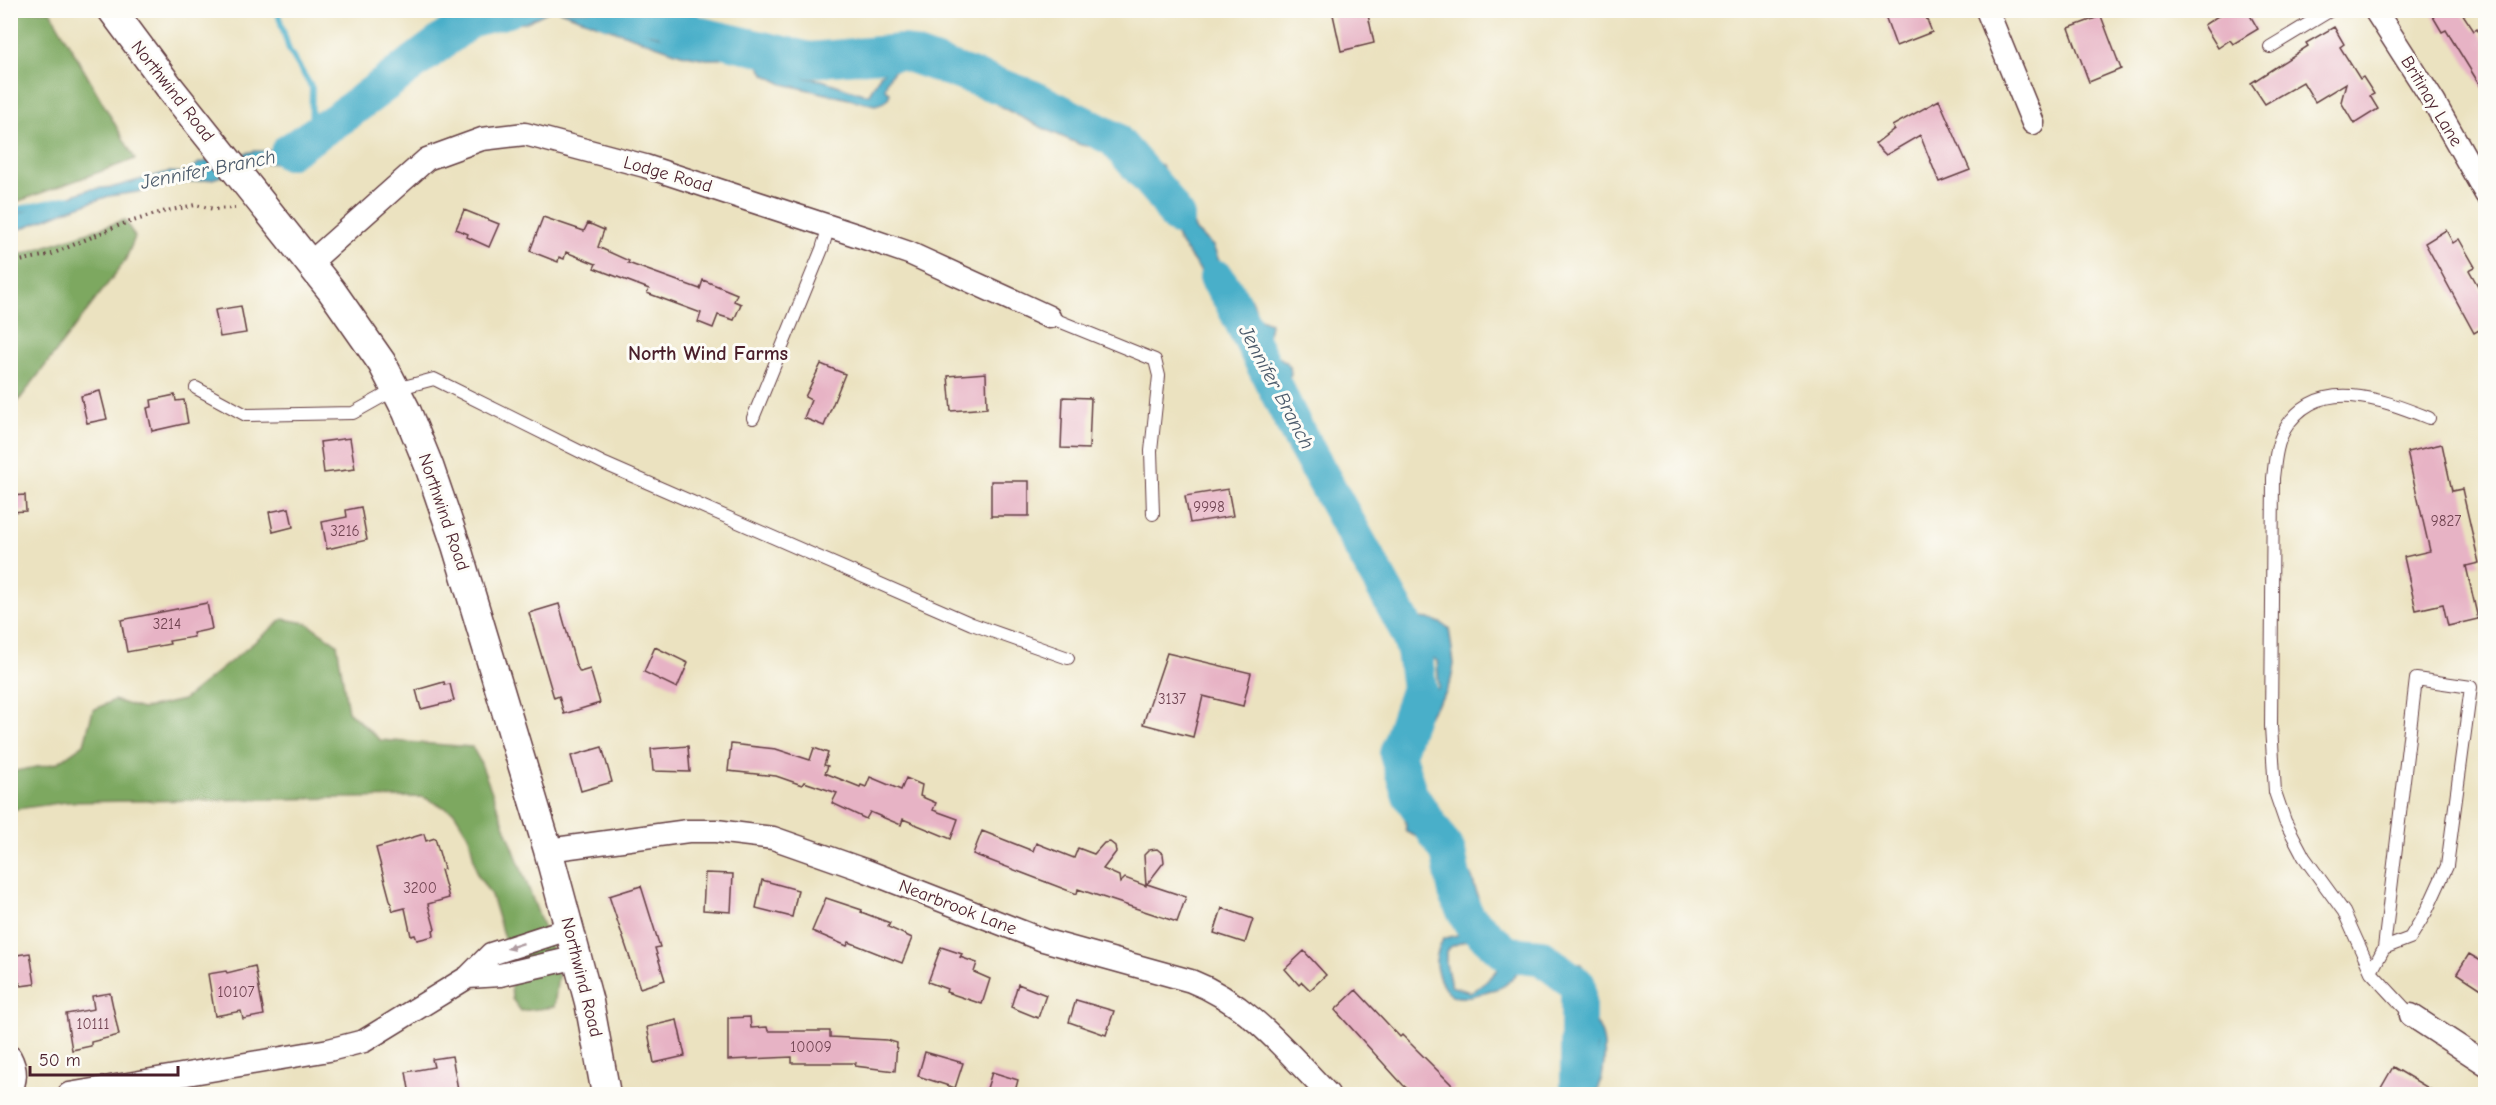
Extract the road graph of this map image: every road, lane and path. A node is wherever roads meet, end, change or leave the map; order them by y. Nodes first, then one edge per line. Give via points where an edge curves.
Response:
1 (112, 10) edge
2 (1987, 10) edge
3 (2331, 10) edge
4 (2374, 10) edge
5 (2270, 47) dead end
6 (2033, 123) dead end
7 (252, 191) junction
8 (2486, 194) edge
9 (829, 226) junction
10 (10, 263) edge
11 (310, 263) junction
12 (1049, 317) joint
13 (196, 388) dead end
14 (396, 389) junction
15 (753, 418) dead end
16 (2429, 418) dead end
17 (1153, 514) dead end
18 (1068, 658) dead end
19 (548, 850) junction
20 (571, 928) junction
21 (2384, 948) junction
22 (578, 957) junction
23 (2371, 972) junction
24 (468, 977) junction
25 (2411, 1015) joint
26 (10, 1057) edge
27 (2486, 1064) edge
28 (18, 1093) edge
29 (69, 1095) edge
30 (606, 1095) edge
31 (1328, 1095) edge

1 - 7 street, Northwind Road
2 - 6 street
3 - 5 lane
4 - 8 street, Britinay Lane via 2428,92
7 - 10 path via 232,209 195,205 162,212 52,254
7 - 11 street, Northwind Road
9 - 11 street, Lodge Road via 645,166 525,134 482,139 427,159
9 - 12 street, Lodge Road via 909,253
9 - 15 lane
11 - 14 street, Northwind Road via 368,342
12 - 17 lane via 1155,360 1159,376 1151,451
13 - 14 lane via 246,415 353,413
14 - 18 lane via 434,378 605,464 972,624
14 - 19 street, Northwind Road via 429,466 456,545
16 - 23 lane via 2365,397 2330,398 2313,403 2297,413 2284,429 2276,450 2273,478 2271,726 2275,792 2304,857 2344,912
19 - 20 street, Northwind Road
19 - 31 street, Nearbrook Lane via 688,831 773,838 1043,940 1210,988 1257,1022
20 - 22 street, Northwind Road
20 -> 24 street via 491,954
21 - 21 lane via 2416,679 2471,687 2447,867 2410,938
21 - 23 lane
22 - 24 street via 500,975
22 - 30 street, Northwind Road via 598,1040
23 - 25 lane
24 - 29 street via 364,1041
25 - 27 street
26 - 28 street

